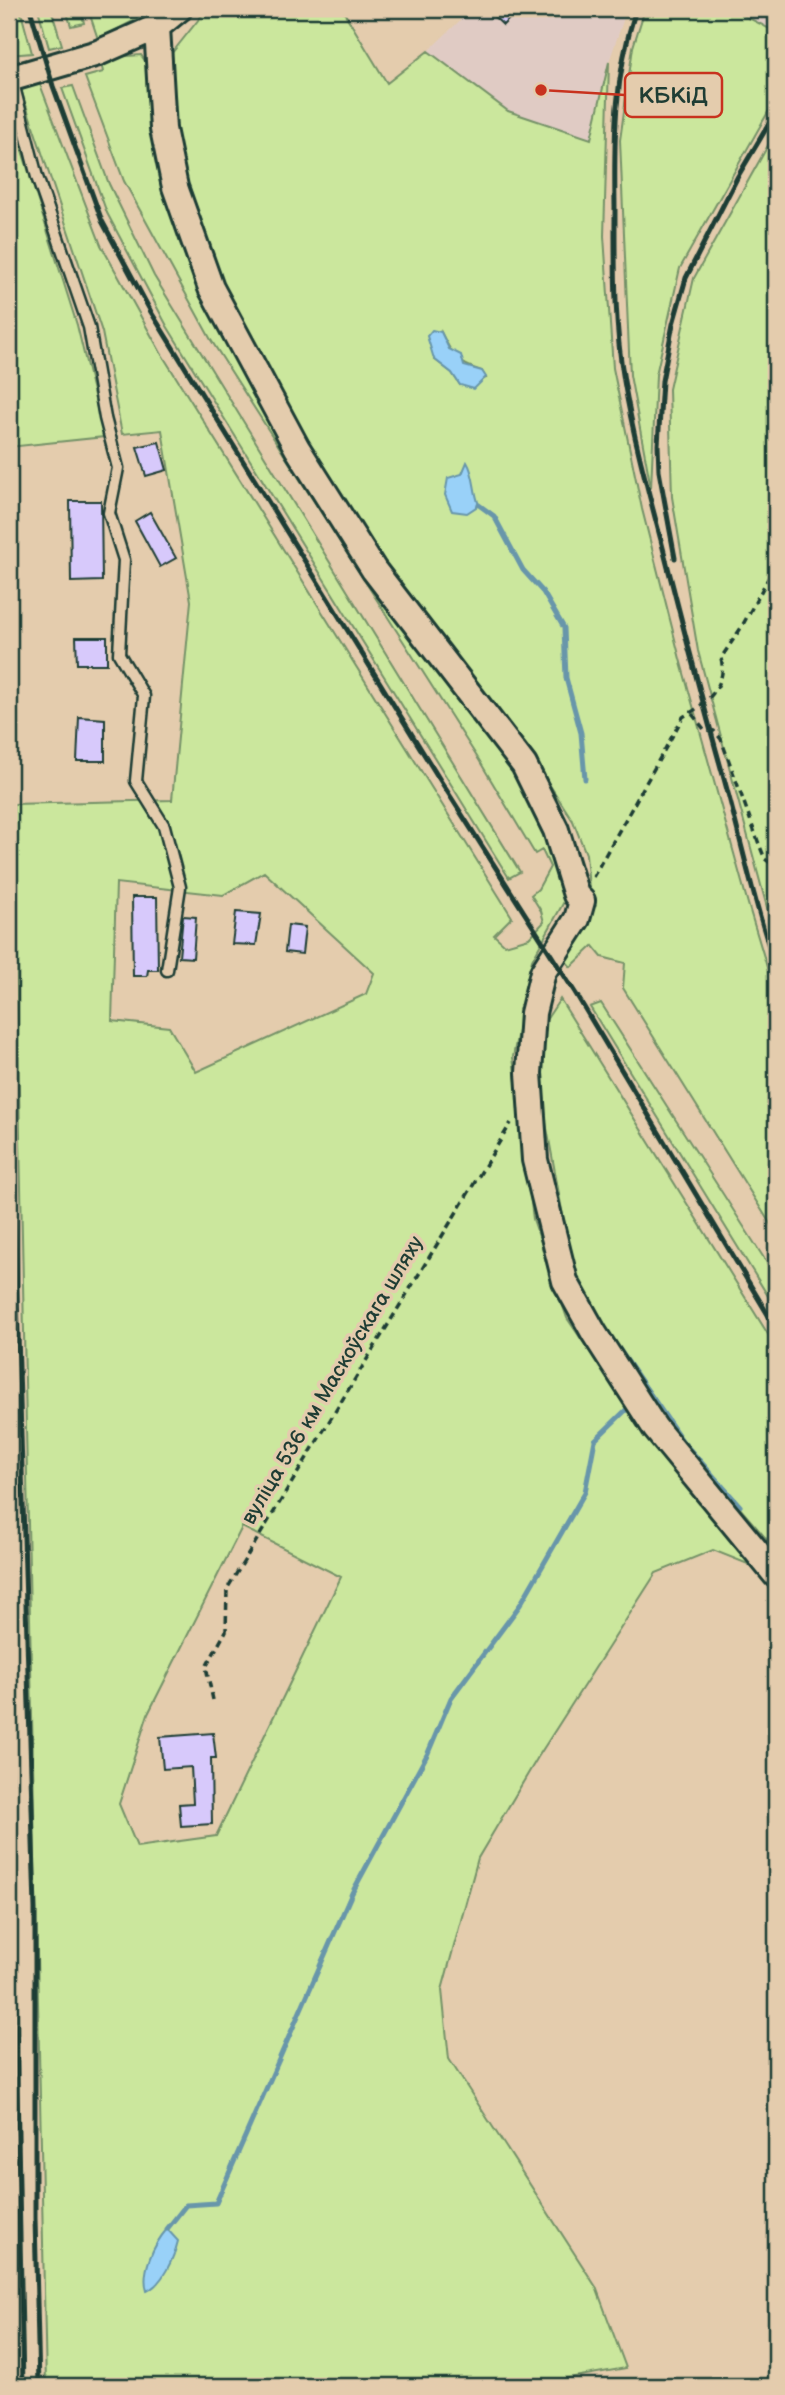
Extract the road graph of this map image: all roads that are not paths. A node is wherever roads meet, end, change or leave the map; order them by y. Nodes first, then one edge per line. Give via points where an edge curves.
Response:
1 (179, 9) edge
2 (157, 27) junction
3 (10, 79) edge
4 (167, 970) dead end
5 (776, 1575) edge

1 - 2 street
2 - 3 street via 98,53
2 - 5 street via 163,129 172,175 211,288 297,448 374,570 524,765 556,831 576,895 582,901 577,919 543,972 533,1013 529,1073 535,1160 565,1281 655,1428
3 - 4 lane via 37,177 89,327 118,468 109,513 124,560 119,654 144,696 136,780 164,826 180,887

